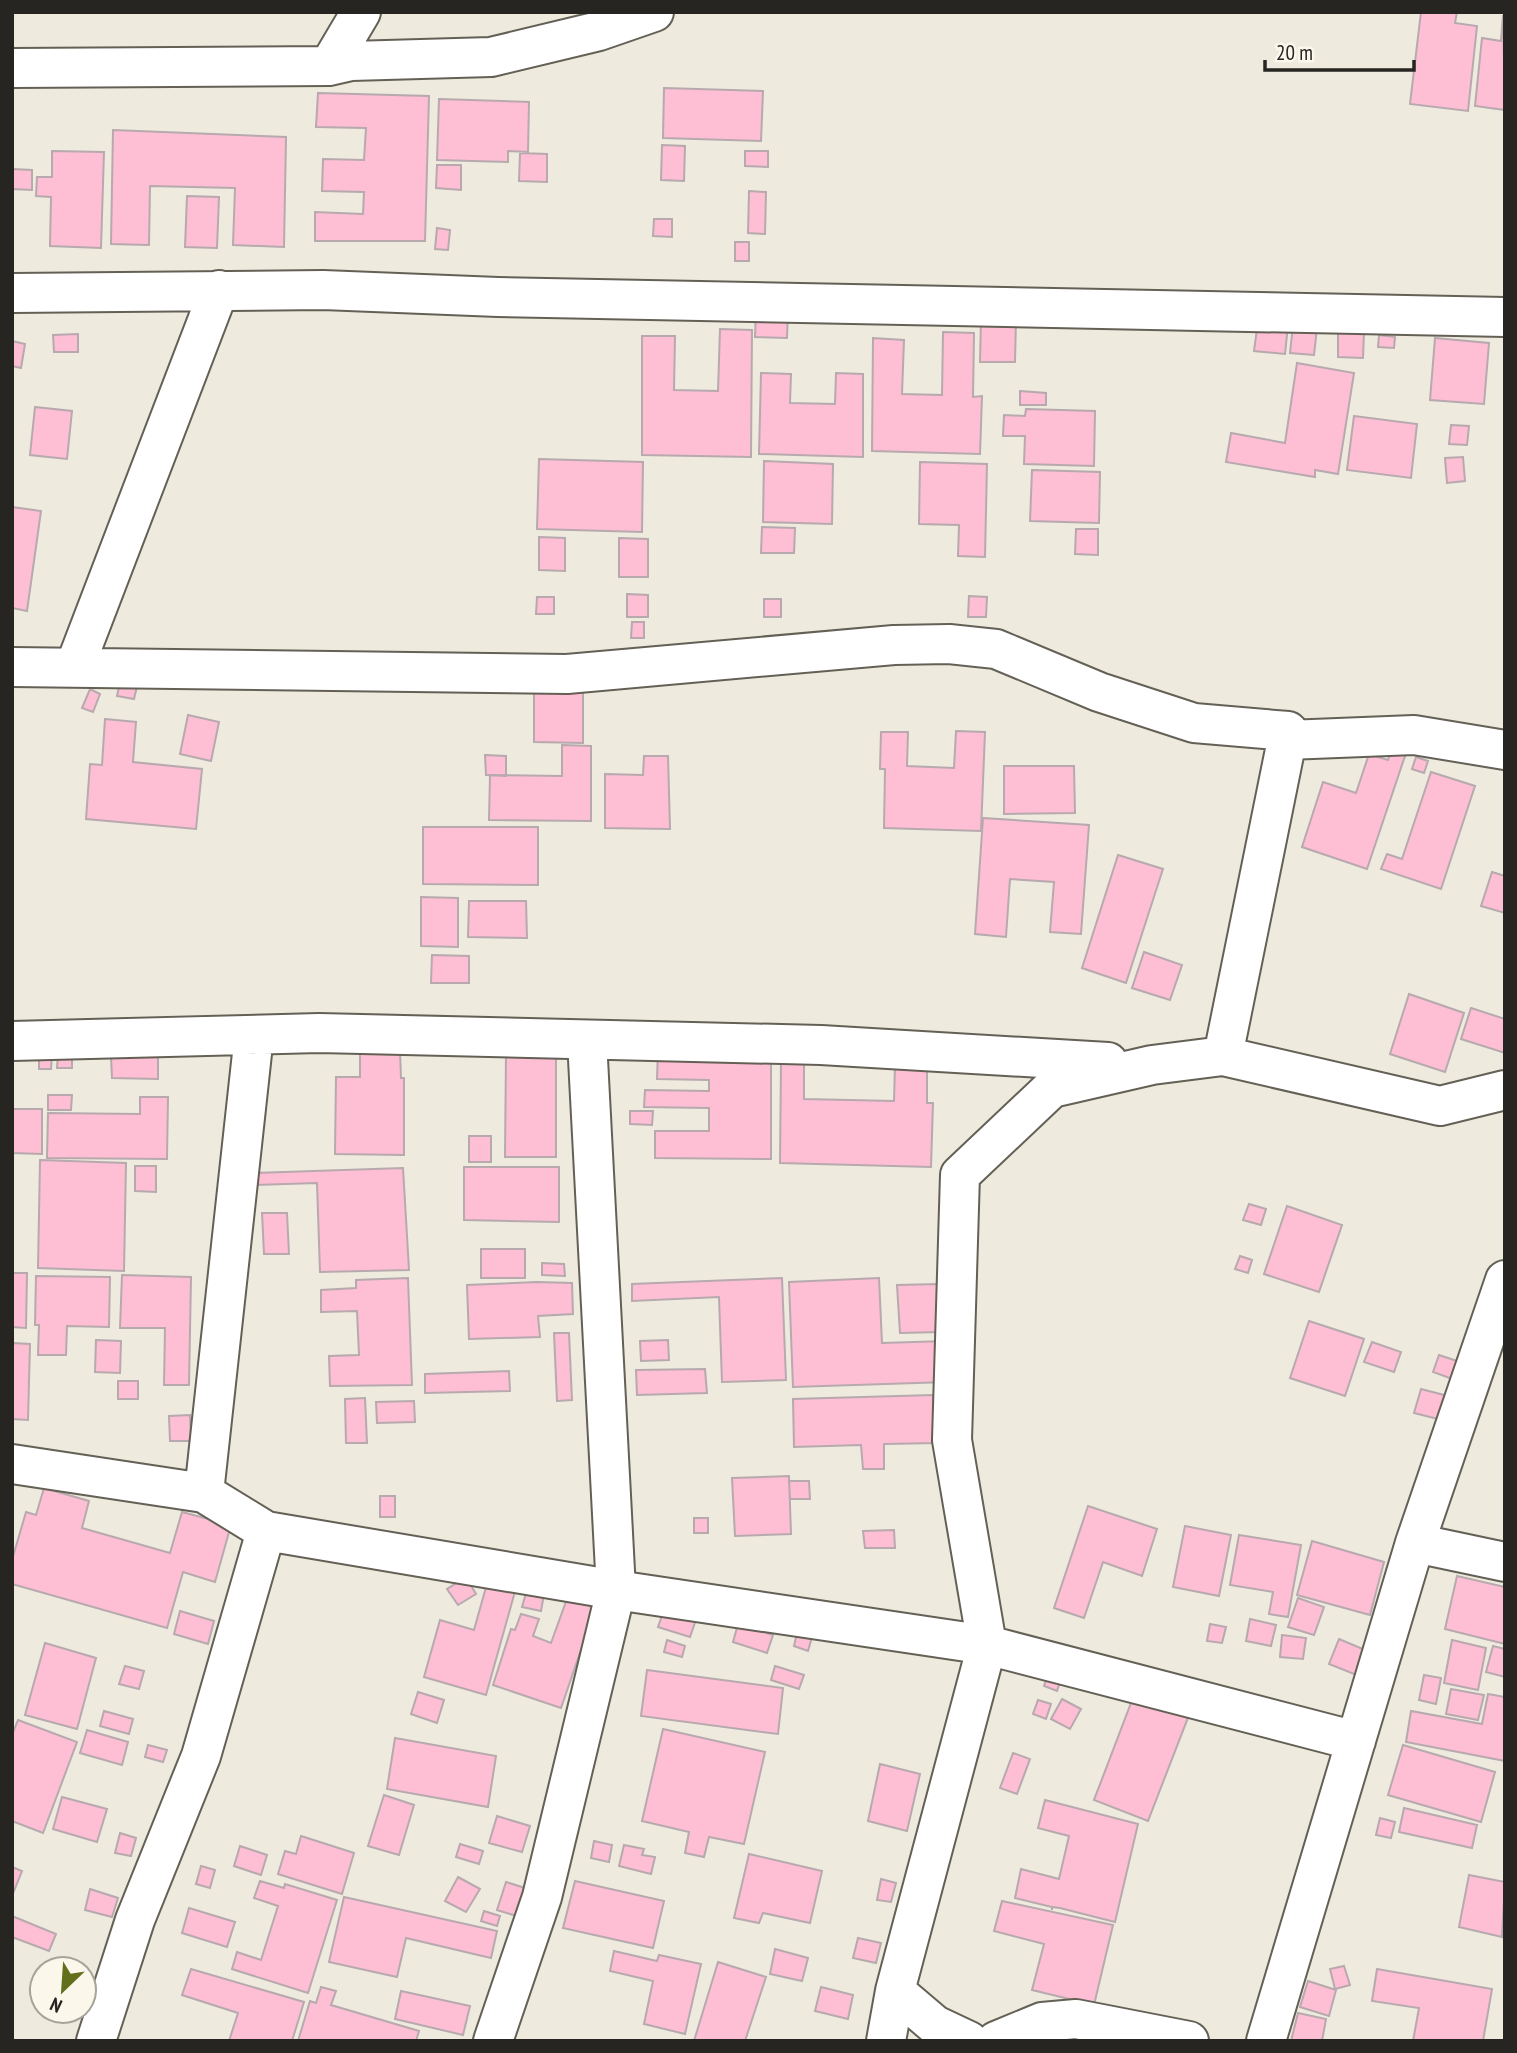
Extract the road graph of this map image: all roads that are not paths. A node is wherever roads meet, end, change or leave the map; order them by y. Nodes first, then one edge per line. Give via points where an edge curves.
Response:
1 (361, 12) edge
2 (654, 12) edge
3 (330, 66) junction
4 (12, 68) edge
5 (219, 290) junction
6 (12, 293) edge
7 (1505, 317) edge
8 (75, 666) junction
9 (12, 667) edge
10 (1287, 740) junction
11 (1505, 750) edge
12 (254, 1035) junction
13 (587, 1040) junction
14 (12, 1041) edge
15 (1223, 1056) junction
16 (1152, 1065) junction
17 (1505, 1090) edge
18 (1505, 1280) edge
19 (12, 1464) edge
20 (204, 1493) junction
21 (266, 1531) junction
22 (1415, 1544) junction
23 (1505, 1562) edge
24 (617, 1590) junction
25 (987, 1645) junction
26 (1356, 1741) junction
27 (895, 1991) junction
28 (96, 2041) edge
29 (493, 2041) edge
30 (886, 2041) edge
31 (969, 2041) edge
32 (996, 2041) edge
33 (1189, 2041) edge
34 (1266, 2041) edge

1 - 3 street
2 - 3 street via 599,32 491,57 351,61
3 - 4 street
5 - 6 street
5 - 7 street
5 - 8 street
8 - 9 street
8 - 10 street via 567,674 949,643 996,649 1099,692 1195,723 1288,732
10 - 11 street via 1414,735
10 - 15 street
12 - 13 street
12 - 14 street
12 - 20 street
13 - 16 street via 821,1045
13 - 24 street
15 - 16 street
15 - 17 street via 1440,1106
16 - 25 street via 1052,1088 960,1175 952,1440
18 - 22 street
19 - 20 street
20 - 21 street
21 - 24 street
21 - 28 street via 201,1756 135,1920
22 - 23 street
22 - 26 street
24 - 25 street
24 - 29 street via 542,1898
25 - 26 street
25 - 27 street
26 - 34 street
27 - 30 street
27 - 31 street via 935,2025
32 - 33 street via 1042,2022 1076,2019

